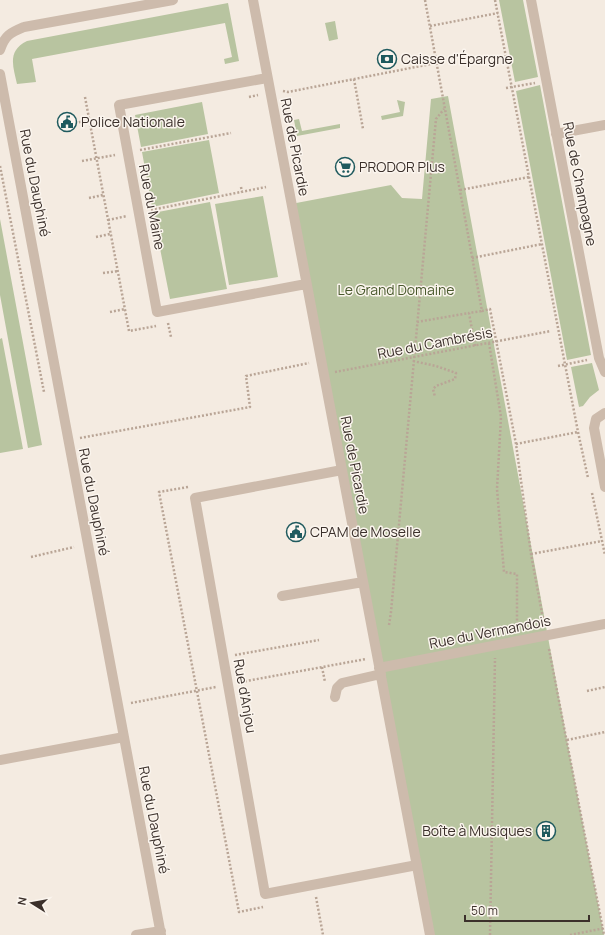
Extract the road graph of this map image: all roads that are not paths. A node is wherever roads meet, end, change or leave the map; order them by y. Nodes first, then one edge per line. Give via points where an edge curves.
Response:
1 (173, 0) edge
2 (253, 0) edge
3 (531, 0) edge
4 (0, 50) edge
5 (0, 74) edge
6 (267, 78) junction
7 (605, 125) edge
8 (556, 134) junction
9 (306, 284) junction
10 (605, 372) edge
11 (605, 413) edge
12 (342, 470) junction
13 (605, 487) edge
14 (363, 582) junction
15 (282, 596) dead end
16 (605, 624) edge
17 (380, 671) junction
18 (335, 697) dead end
19 (124, 737) junction
20 (0, 760) edge
21 (417, 866) junction
22 (161, 933) edge
23 (136, 935) edge
24 (430, 935) edge

1 - 4 street via 24,27 4,40
2 - 6 street, Rue de Picardie
3 - 8 street, Rue de Champagne
5 - 19 street, Rue du Dauphiné
6 - 9 street, Rue de Picardie
6 - 9 street, Rue du Maine via 119,106 157,312
7 - 8 street
8 - 10 street, Rue de Champagne via 599,358
9 - 12 street, Rue de Picardie
11 - 13 street via 596,420 594,428
12 - 14 street, Rue de Picardie
12 - 21 street, Rue d'Anjou via 195,498 266,894
14 - 15 street
14 - 17 street, Rue de Picardie
16 - 17 street, Rue du Vermandois
17 - 18 street, Rue du Vermandois via 342,683 337,688
17 - 21 street, Rue de Picardie
19 - 20 street
19 - 22 street, Rue du Dauphiné
21 - 24 street, Rue de Picardie
22 - 23 street

